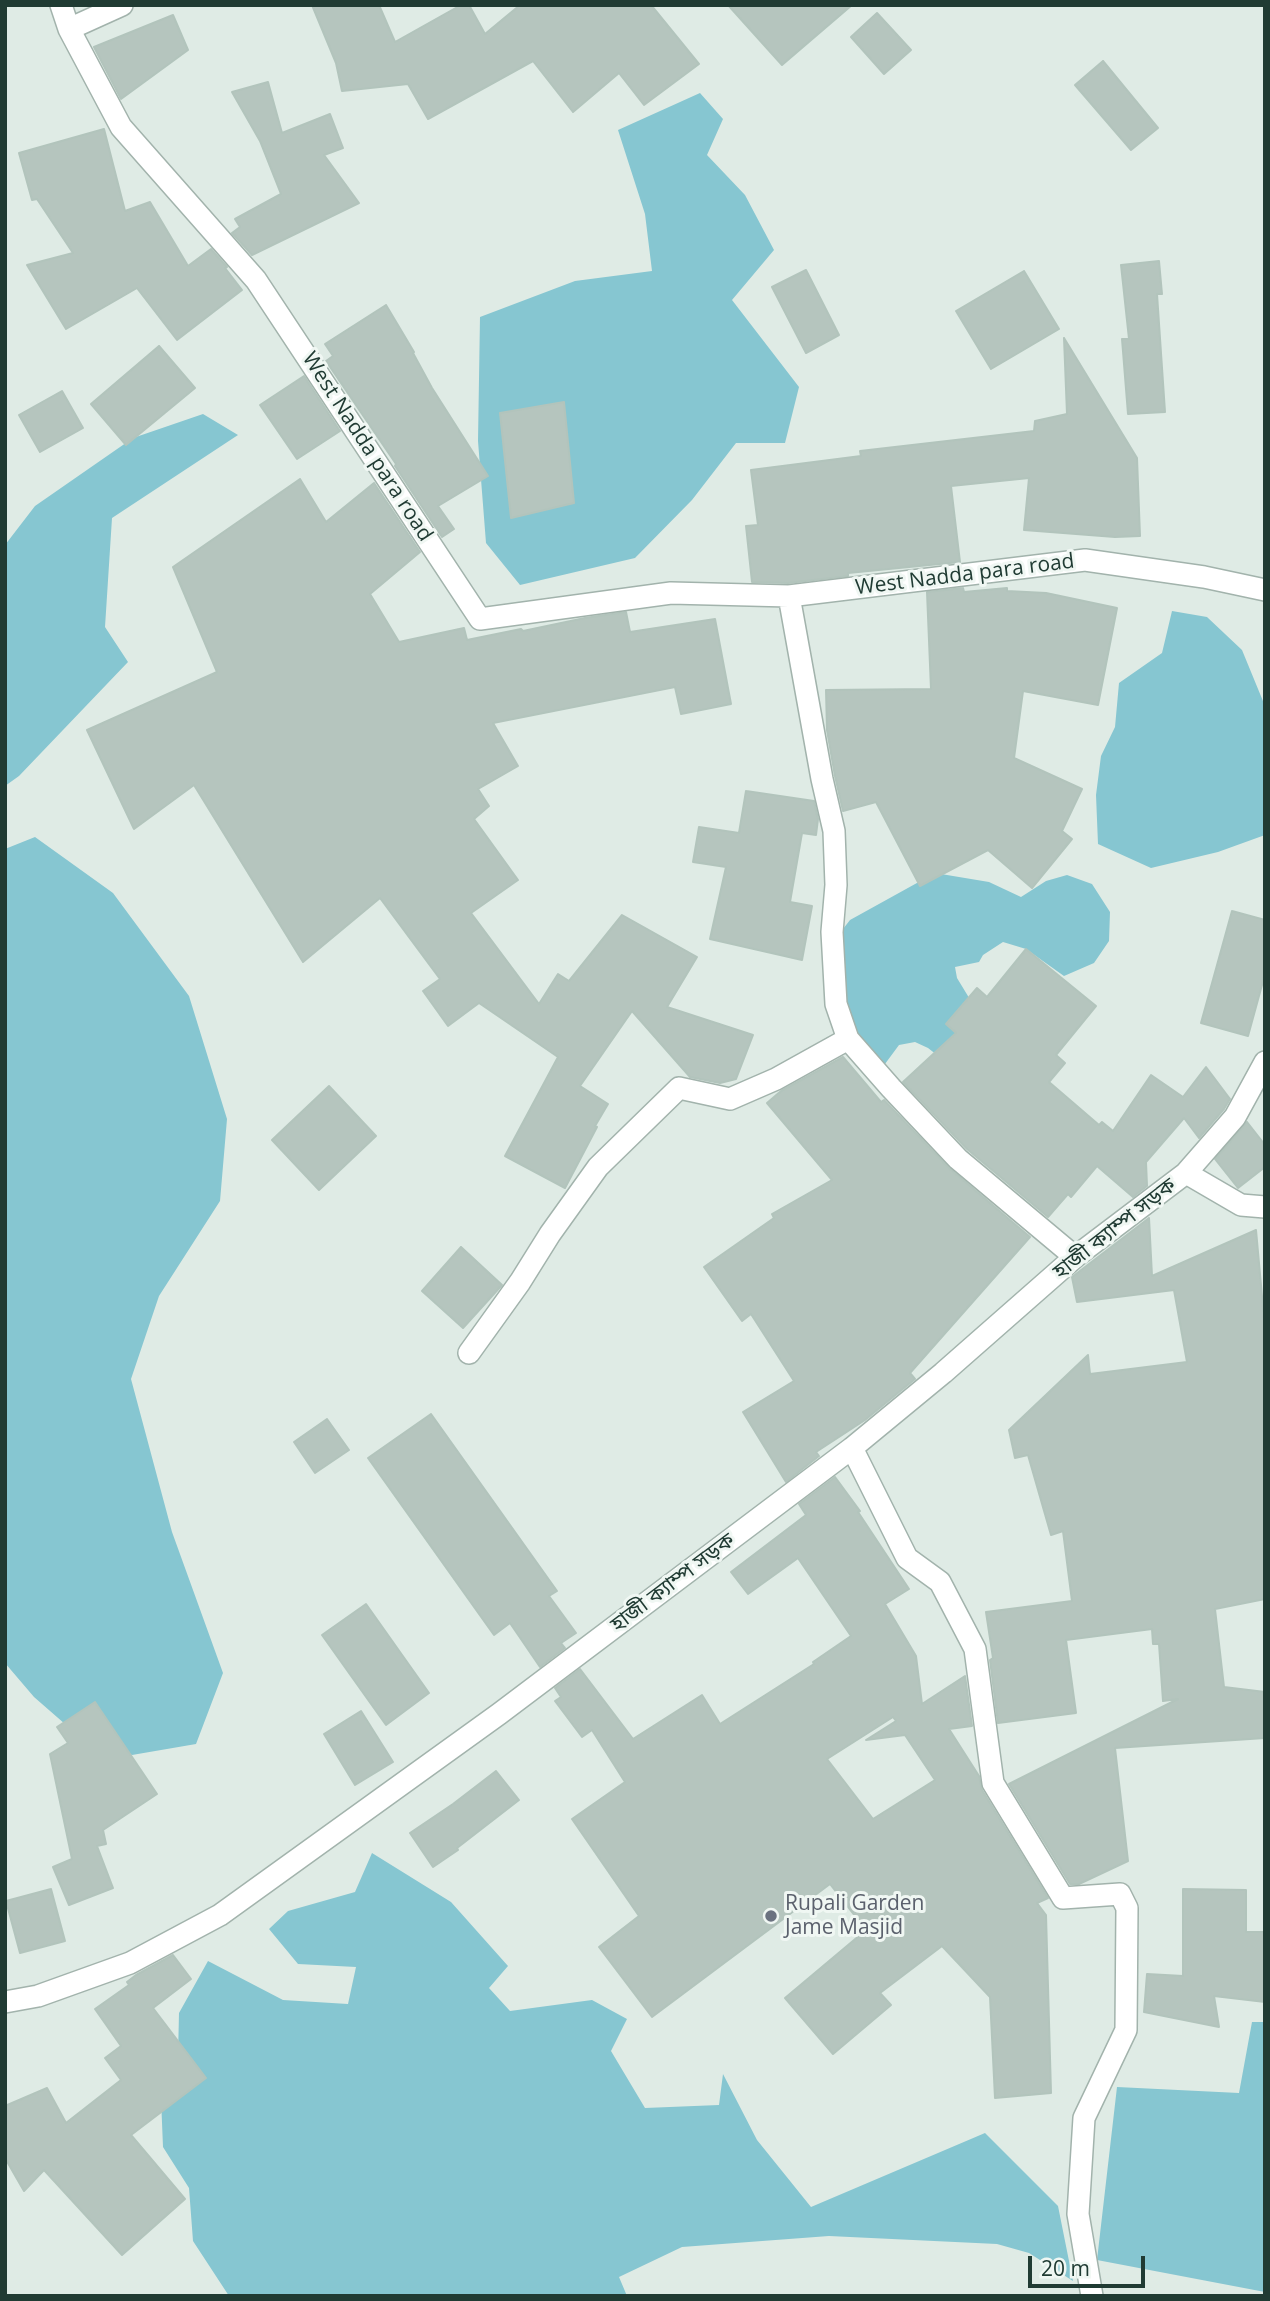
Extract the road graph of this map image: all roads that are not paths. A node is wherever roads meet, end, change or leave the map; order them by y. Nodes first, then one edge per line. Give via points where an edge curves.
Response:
1 (61, 5) edge
2 (122, 5) edge
3 (69, 29) junction
4 (1265, 590) edge
5 (789, 596) junction
6 (848, 1039) junction
7 (1265, 1062) edge
8 (1186, 1173) junction
9 (1265, 1207) edge
10 (1075, 1257) junction
11 (469, 1353) dead end
12 (852, 1448) junction
13 (5, 2002) edge
14 (1092, 2296) edge

1 - 3 street
2 - 3 street
3 - 5 street, West Nadda para road via 121,127 256,280 481,619 671,593
4 - 5 street, West Nadda para road via 1085,560
5 - 6 street via 834,831 836,1004
6 - 10 street via 958,1159
6 - 11 street via 730,1099 679,1088 598,1167
7 - 8 street, হাজী ক্যাম্প সড়ক via 1235,1118
8 - 9 street via 1241,1205
8 - 10 street, হাজী ক্যাম্প সড়ক
10 - 12 street, হাজী ক্যাম্প সড়ক
12 - 13 street, হাজী ক্যাম্প সড়ক via 499,1714 220,1915 130,1963 38,1996
12 - 14 street via 907,1558 940,1582 975,1649 993,1783 1063,1898 1120,1895 1127,1908 1126,2030 1084,2118 1079,2214

